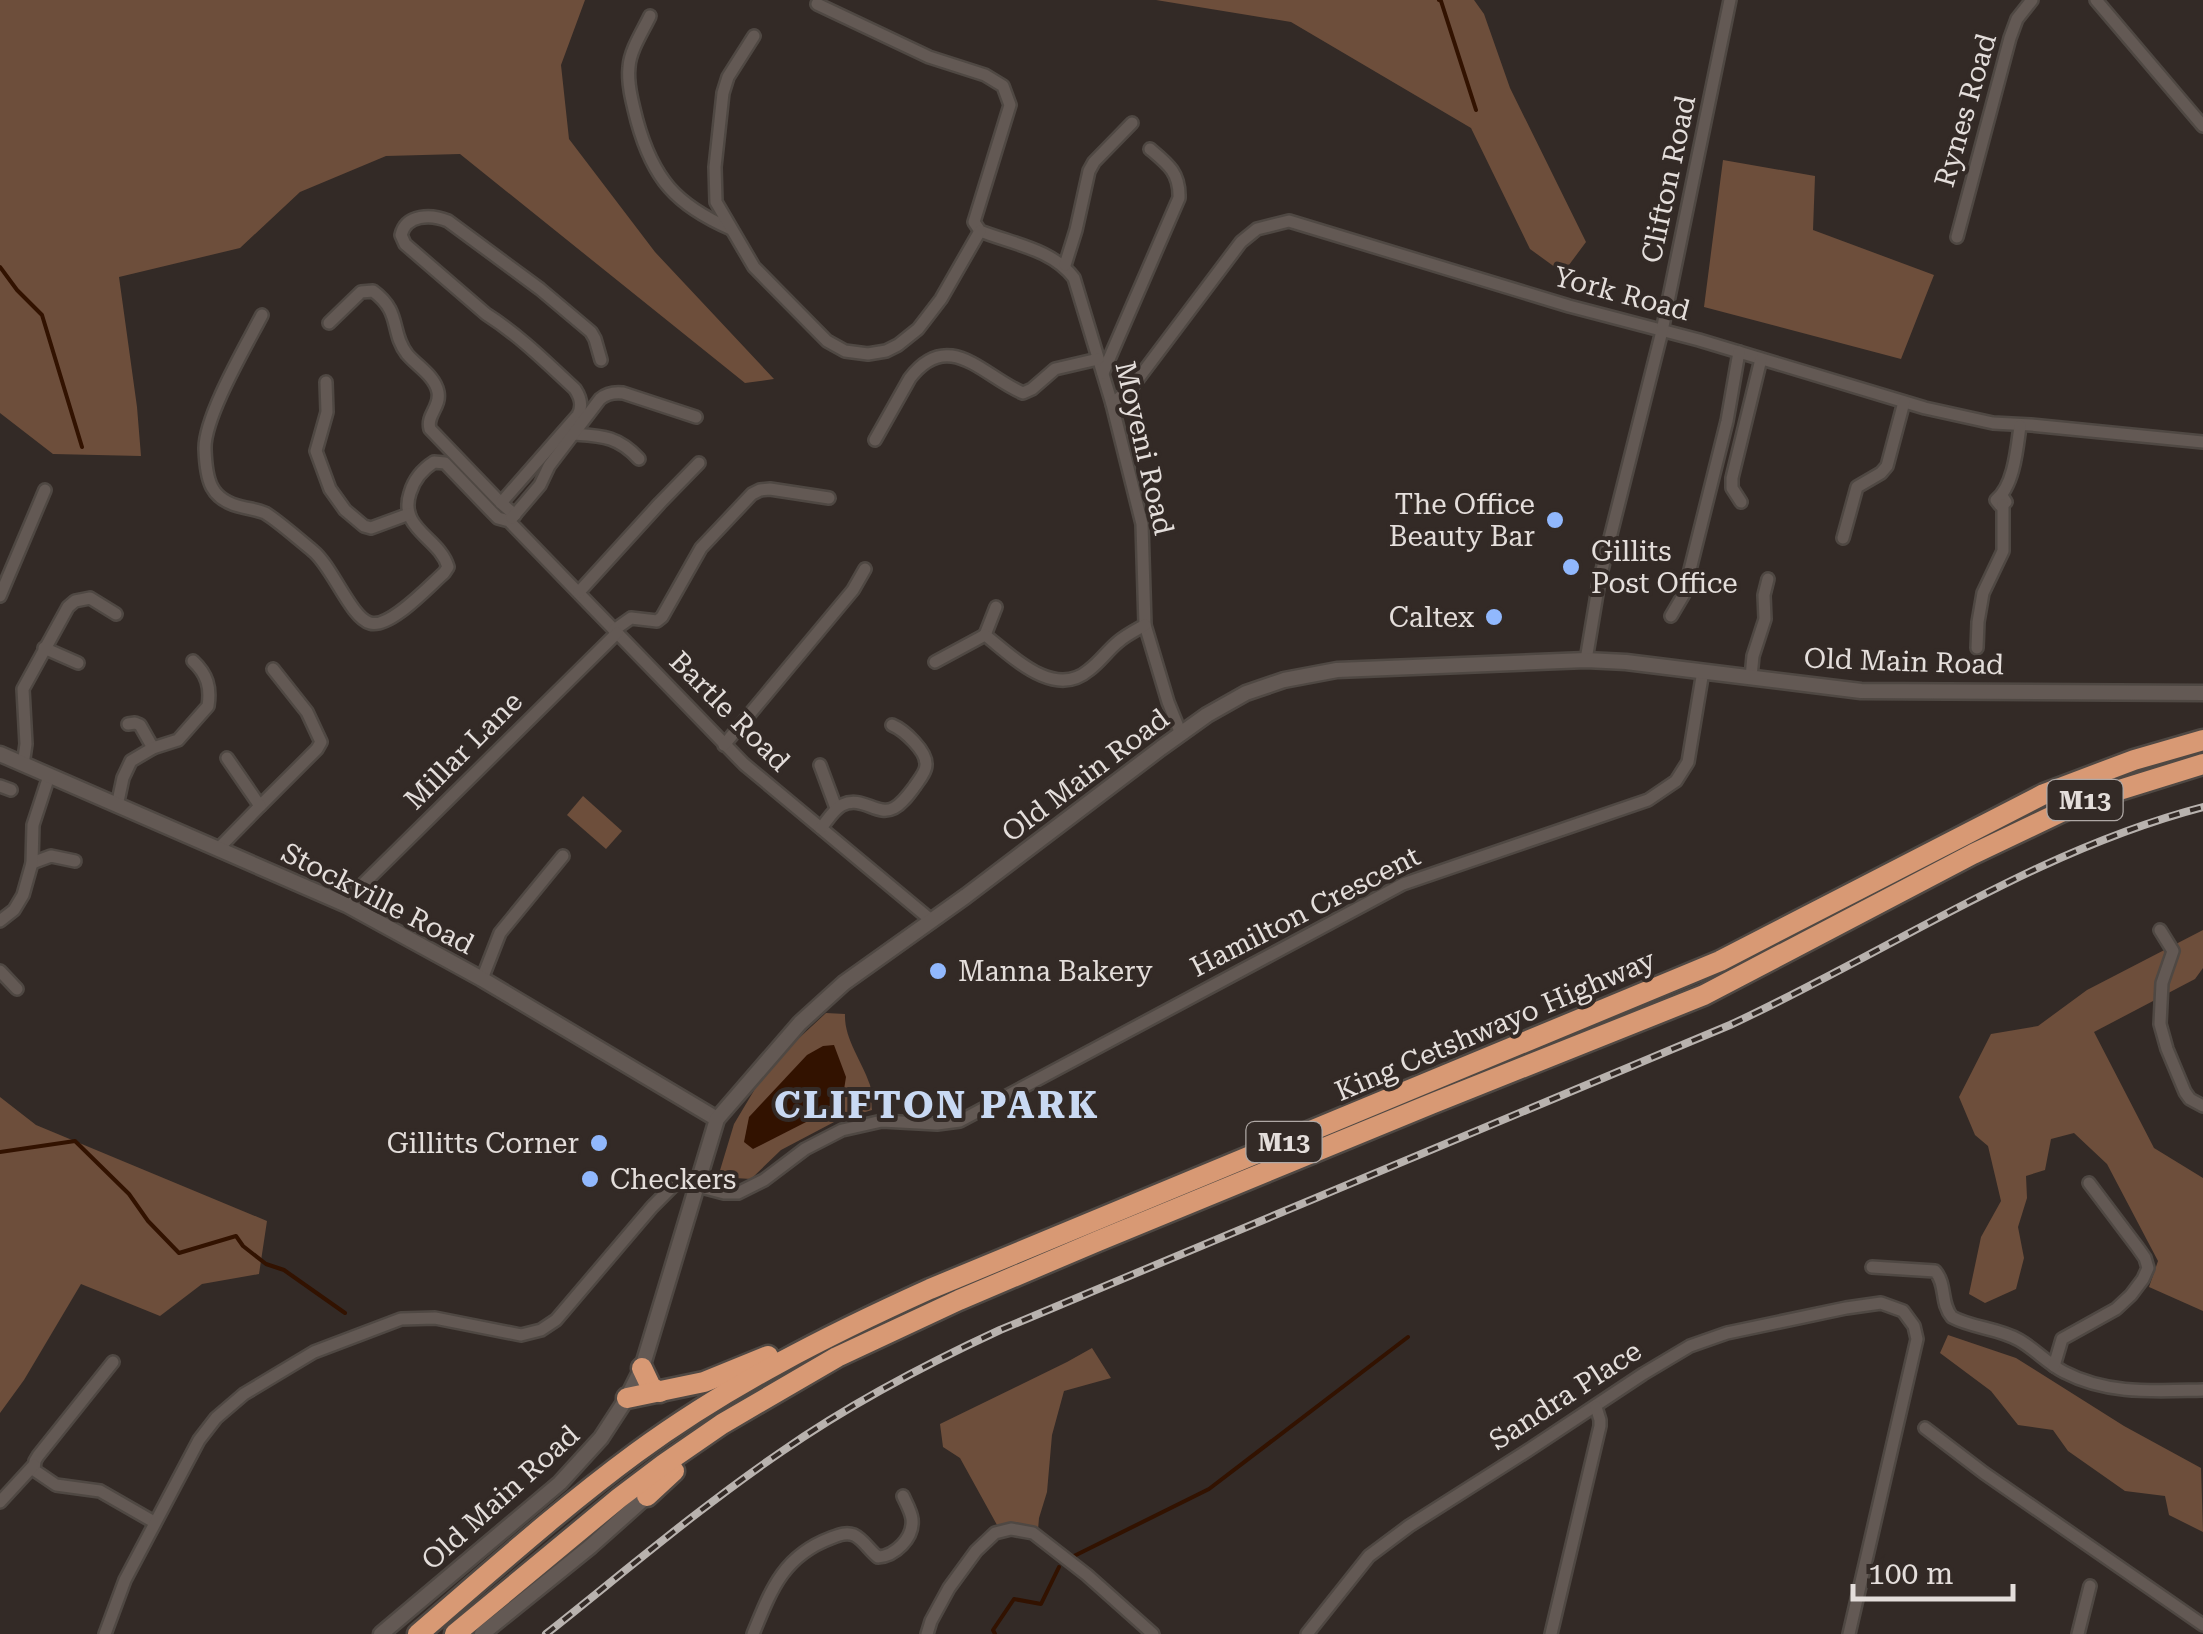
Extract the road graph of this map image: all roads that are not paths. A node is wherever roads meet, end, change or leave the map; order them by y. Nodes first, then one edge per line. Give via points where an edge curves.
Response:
1 (1730, 0) edge
2 (2032, 0) edge
3 (2096, 0) edge
4 (818, 4) dead end
5 (650, 16) dead end
6 (754, 36) dead end
7 (1132, 123) dead end
8 (2203, 126) edge
9 (1150, 148) dead end
10 (731, 229) junction
11 (980, 232) junction
12 (1957, 237) dead end
13 (1064, 266) junction
14 (262, 316) dead end
15 (329, 322) dead end
16 (1662, 331) junction
17 (1739, 352) junction
18 (1098, 359) junction
19 (1761, 359) junction
20 (601, 360) dead end
21 (1103, 373) junction
22 (326, 382) dead end
23 (1904, 402) junction
24 (1112, 404) junction
25 (696, 417) dead end
26 (2020, 426) junction
27 (572, 434) junction
28 (875, 440) dead end
29 (2203, 442) edge
30 (639, 459) dead end
31 (700, 463) dead end
32 (45, 490) dead end
33 (828, 498) dead end
34 (1741, 502) dead end
35 (502, 503) junction
36 (408, 514) junction
37 (512, 518) junction
38 (1843, 538) dead end
39 (864, 569) dead end
40 (1768, 579) dead end
41 (579, 592) junction
42 (0, 596) edge
43 (996, 607) dead end
44 (116, 614) dead end
45 (1671, 616) dead end
46 (1145, 624) junction
47 (616, 632) junction
48 (985, 635) junction
49 (44, 648) junction
50 (1977, 648) dead end
51 (1586, 660) junction
52 (193, 662) dead end
53 (936, 662) dead end
54 (78, 664) dead end
55 (273, 669) dead end
56 (1703, 671) junction
57 (1751, 677) junction
58 (2203, 693) edge
59 (128, 724) dead end
60 (892, 725) dead end
61 (1181, 734) junction
62 (2203, 740) edge
63 (724, 745) junction
64 (153, 748) junction
65 (0, 754) edge
66 (227, 758) dead end
67 (2203, 764) edge
68 (24, 765) junction
69 (820, 765) dead end
70 (50, 776) junction
71 (117, 806) junction
72 (260, 806) junction
73 (836, 808) junction
74 (821, 828) junction
75 (218, 849) junction
76 (563, 856) dead end
77 (75, 860) dead end
78 (32, 863) junction
79 (346, 905) junction
80 (931, 920) junction
81 (0, 921) edge
82 (2160, 930) dead end
83 (0, 971) edge
84 (482, 979) junction
85 (17, 989) dead end
86 (2203, 1106) edge
87 (718, 1119) junction
88 (2089, 1184) dead end
89 (696, 1185) junction
90 (1872, 1268) dead end
91 (841, 1329) junction
92 (113, 1362) dead end
93 (2054, 1366) junction
94 (642, 1368) junction
95 (2203, 1390) edge
96 (660, 1392) junction
97 (627, 1398) junction
98 (1596, 1406) junction
99 (722, 1424) junction
100 (1925, 1428) dead end
101 (34, 1465) junction
102 (647, 1496) joint
103 (903, 1496) dead end
104 (0, 1502) edge
105 (154, 1522) junction
106 (2090, 1586) dead end
107 (2203, 1625) edge
108 (754, 1630) edge
109 (105, 1634) edge
110 (380, 1634) edge
111 (418, 1634) edge
112 (455, 1634) edge
113 (482, 1634) edge
114 (927, 1634) edge
115 (1152, 1634) edge
116 (1307, 1634) edge
117 (1551, 1634) edge
118 (1850, 1634) edge
119 (2078, 1634) edge

1 - 16 street, Clifton Road
2 - 12 street, Rynes Road via 2010,38
3 - 8 street
4 - 11 street via 1002,86 1010,104 973,220
5 - 10 street via 628,66 649,158 691,210
6 - 10 street via 722,98 714,196
7 - 13 street via 1089,171
9 - 21 street via 1177,174 1179,198
10 - 11 street via 754,267 827,341 868,354 892,349 918,329
11 - 13 street
13 - 18 street, Moyeni Road via 1074,278
14 - 36 street via 206,435 214,493 267,514 324,560 358,615 372,624 393,617 448,567
15 - 35 street via 361,292 385,300 404,348 438,389 430,430
16 - 17 street, York Road
16 - 24 street, York Road via 1284,221 1256,229 1241,242 1132,387
16 - 51 street, Clifton Road
17 - 19 street, York Road
17 - 45 street via 1684,594
18 - 21 street, Moyeni Road
18 - 28 street via 1055,368 1023,393 964,358 933,359 910,378
19 - 23 street, York Road
19 - 34 street via 1732,478
20 - 35 street via 593,334 448,221 423,217 403,227 406,244 520,337 580,398 578,415
21 - 24 street, Moyeni Road
22 - 36 street via 327,412 316,451 330,489 364,526
23 - 26 street, York Road
23 - 38 street via 1889,462 1857,487
24 - 46 street, Moyeni Road via 1142,524
25 - 27 street via 612,393
26 - 29 street, York Road
26 - 50 street via 2002,500 2002,551 1983,593
27 - 30 street via 618,441
27 - 37 street
31 - 41 street
32 - 42 street
33 - 47 street via 756,492 701,548 662,617 631,618
35 - 37 street
36 - 37 street via 414,483 438,461 498,518
37 - 41 street, Bartle Road
39 - 63 street
40 - 57 street
41 - 47 street, Bartle Road
43 - 48 street
44 - 49 street via 90,598 75,601
46 - 48 street via 1085,674 1066,681 1029,668
46 - 61 street, Moyeni Road
47 - 63 street, Bartle Road
47 - 79 street, Millar Lane
48 - 53 street
49 - 54 street
49 - 68 street via 22,695
51 - 56 street, Old Main Road
51 - 61 street, Old Main Road via 1309,674 1246,693
52 - 64 street via 204,673 208,706 178,740
55 - 72 street via 321,742
56 - 57 street, Old Main Road
56 - 89 street, Hamilton Crescent via 1688,762 1676,781 1648,800 1403,884 960,1121 866,1124 824,1138 738,1193
57 - 58 street, Old Main Road via 1861,691
59 - 64 street via 140,725
60 - 73 street via 925,758 919,780 890,810 858,802
61 - 80 street, Old Main Road
62 - 91 highway, King Cetshwayo Highway / M13 via 2044,794 1720,960
63 - 74 street, Bartle Road
64 - 71 street via 127,766
65 - 68 street, Stockville Road
66 - 72 street
67 - 99 highway, King Cetshwayo Highway / M13 via 2063,810 1704,994 959,1300 837,1357
68 - 70 street, Stockville Road
69 - 73 street
70 - 71 street, Stockville Road
70 - 78 street via 33,825
71 - 75 street, Stockville Road
72 - 75 street
73 - 74 street
74 - 80 street, Bartle Road
75 - 79 street, Stockville Road
76 - 84 street via 500,933
77 - 78 street via 51,856
78 - 81 street via 21,900
79 - 84 street, Stockville Road
80 - 87 street, Old Main Road via 818,1006
82 - 86 street via 2172,951 2160,993 2162,1032 2187,1096
83 - 85 street
84 - 87 street, Stockville Road
87 - 89 street, Old Main Road
88 - 93 street via 2148,1268 2116,1309 2062,1339
89 - 94 street, Old Main Road
89 - 105 street via 670,1188 581,1294 541,1330 510,1334 406,1318 326,1347 270,1377 211,1424
90 - 93 street via 1934,1271 1952,1317 2016,1338
91 - 96 highway via 704,1382
91 - 111 highway, King Cetshwayo Highway / M13 via 638,1452
92 - 101 street
93 - 95 street via 2109,1389
94 - 96 highway
94 - 97 street, Old Main Road
96 - 97 highway
97 - 110 street, Old Main Road via 560,1483
98 - 116 street, Sandra Place via 1369,1556
98 - 117 street via 1600,1426
98 - 118 street, Sandra Place via 1706,1340 1866,1304 1881,1302 1903,1312 1916,1332 1916,1351
99 - 102 highway
99 - 112 highway, King Cetshwayo Highway / M13
100 - 107 street
101 - 104 street
101 - 105 street via 49,1482 100,1491
102 - 113 street
103 - 108 street via 912,1530 889,1556 878,1557 854,1535 818,1542 780,1575
105 - 109 street
106 - 119 street
114 - 115 street via 976,1550 1011,1529 1033,1533

